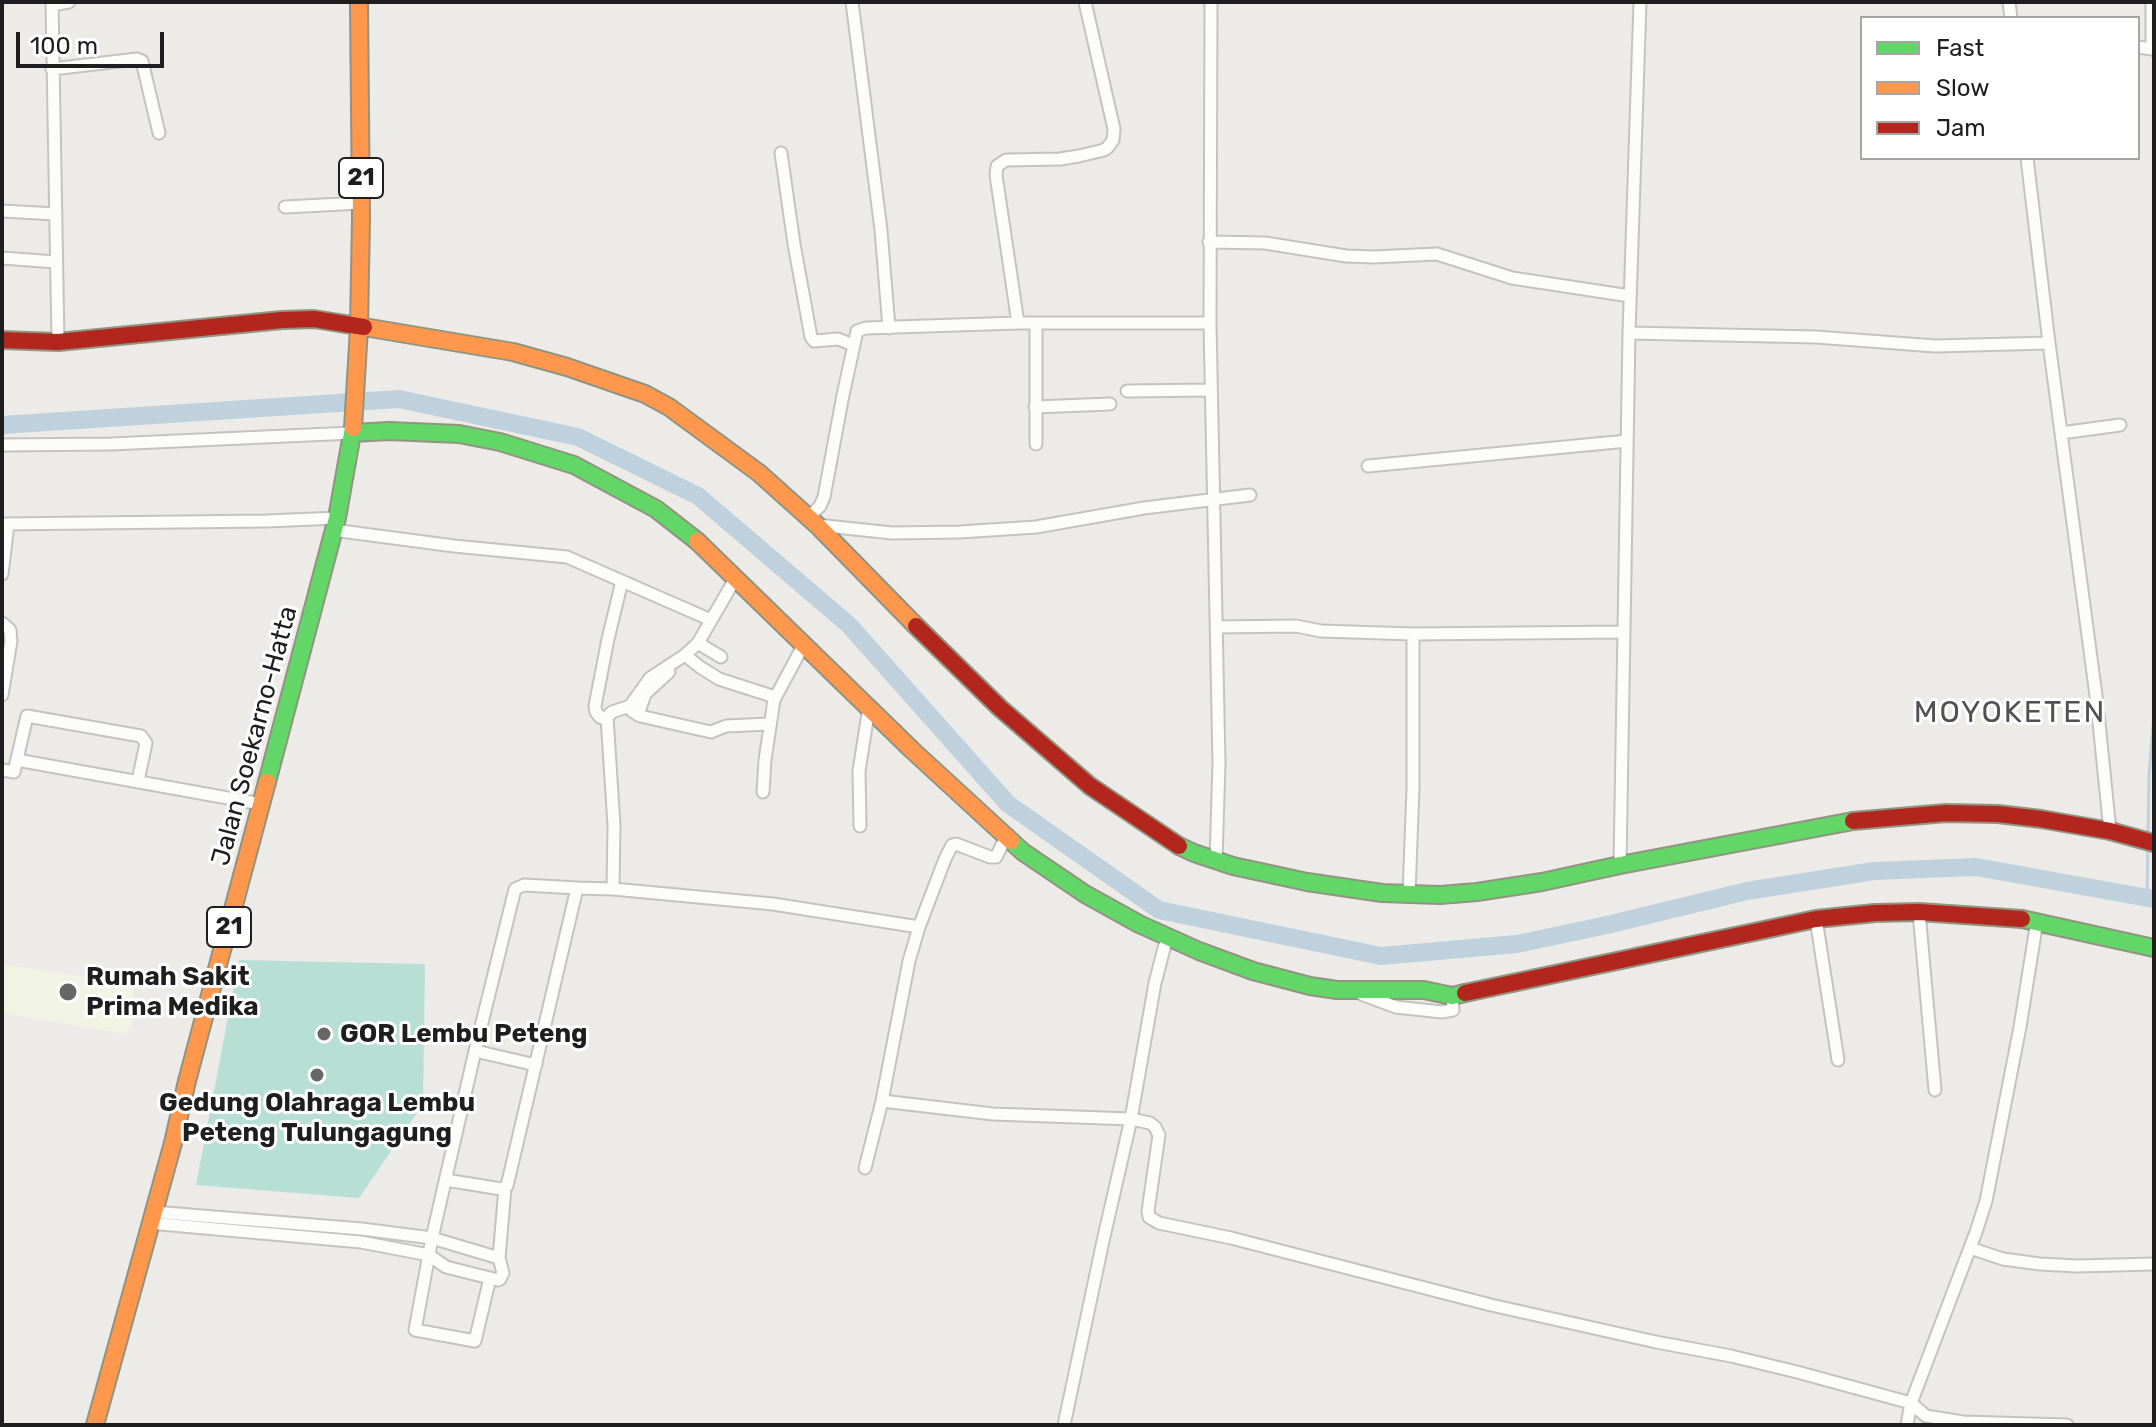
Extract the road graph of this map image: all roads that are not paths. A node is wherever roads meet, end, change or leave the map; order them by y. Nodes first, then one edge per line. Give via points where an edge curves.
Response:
1 (69, 2) edge
2 (359, 2) edge
3 (852, 2) edge
4 (1085, 2) edge
5 (1211, 2) edge
6 (1640, 2) edge
7 (2152, 2) edge
8 (52, 4) edge
9 (2140, 47) edge
10 (52, 69) junction
11 (159, 133) dead end
12 (781, 153) dead end
13 (2027, 160) edge
14 (361, 203) junction
15 (285, 207) dead end
16 (2, 211) edge
17 (56, 214) junction
18 (1209, 242) junction
19 (2, 258) edge
20 (56, 262) junction
21 (1630, 296) junction
22 (1018, 323) junction
23 (1036, 323) junction
24 (1210, 323) junction
25 (359, 328) junction
26 (889, 328) junction
27 (1629, 333) junction
28 (2, 340) edge
29 (58, 342) junction
30 (2049, 343) junction
31 (853, 345) junction
32 (1211, 390) junction
33 (1127, 391) dead end
34 (1110, 404) dead end
35 (1035, 407) junction
36 (2120, 425) dead end
37 (352, 430) junction
38 (2061, 433) junction
39 (1627, 441) junction
40 (1036, 444) dead end
41 (2, 445) edge
42 (1368, 466) dead end
43 (1250, 495) dead end
44 (1213, 501) junction
45 (813, 521) junction
46 (5, 524) edge
47 (335, 524) junction
48 (2, 574) edge
49 (735, 579) junction
50 (622, 581) junction
51 (711, 620) junction
52 (2, 623) edge
53 (1217, 627) junction
54 (1622, 632) junction
55 (1413, 634) junction
56 (804, 644) junction
57 (701, 645) junction
58 (721, 657) dead end
59 (687, 658) junction
60 (2, 695) edge
61 (775, 697) junction
62 (869, 707) junction
63 (634, 710) junction
64 (607, 720) junction
65 (769, 724) junction
66 (17, 760) junction
67 (2, 770) edge
68 (138, 781) junction
69 (763, 792) dead end
70 (261, 804) junction
71 (860, 826) dead end
72 (2110, 831) junction
73 (1006, 837) junction
74 (2154, 843) edge
75 (1216, 861) junction
76 (1620, 865) junction
77 (577, 888) junction
78 (613, 889) junction
79 (1409, 894) junction
80 (1919, 912) junction
81 (1816, 919) junction
82 (2037, 921) junction
83 (919, 927) junction
84 (1167, 937) junction
85 (2154, 948) edge
86 (475, 1051) junction
87 (1838, 1060) dead end
88 (536, 1065) junction
89 (1935, 1090) dead end
90 (882, 1101) junction
91 (1131, 1119) junction
92 (865, 1168) dead end
93 (446, 1180) junction
94 (505, 1188) junction
95 (151, 1218) junction
96 (362, 1236) junction
97 (432, 1238) junction
98 (1970, 1248) junction
99 (429, 1255) junction
100 (499, 1258) junction
101 (2154, 1264) edge
102 (490, 1278) junction
103 (1911, 1403) junction
104 (95, 1425) edge
105 (1064, 1425) edge
106 (1907, 1425) edge
107 (2067, 1425) edge

1 - 8 street
2 - 14 main road, 21
3 - 26 street
4 - 22 street via 1113,140 1104,150 1079,156 1006,160 997,166
5 - 18 street
6 - 21 street
7 - 9 street via 2152,49
8 - 10 street
10 - 11 street via 140,59
10 - 17 street
12 - 31 street via 811,337
13 - 30 street
14 - 15 street
14 - 25 main road, 21
16 - 17 street
17 - 20 street
18 - 21 street via 1265,243 1346,256 1437,254 1512,278
18 - 24 street
19 - 20 street
20 - 29 street
21 - 27 street
22 - 23 street
22 - 26 street
23 - 24 street
23 - 35 street
24 - 32 street
25 - 29 main road via 298,319
25 - 37 main road, 21
25 - 45 main road via 513,352 645,394 740,457
26 - 31 street via 859,329
27 - 30 street via 1935,346
27 - 39 street
28 - 29 main road
30 - 38 street
31 - 45 street via 824,497
32 - 33 street
32 - 44 street
34 - 35 street
35 - 40 street
36 - 38 street
37 - 41 street
37 - 47 main road, Jalan Soekarno-Hatta / 21
37 - 49 main road via 459,434 574,465 666,515
38 - 72 street
39 - 42 street
39 - 54 street
43 - 44 street
44 - 45 street via 1036,527 960,532 892,533
44 - 53 street
45 - 75 main road via 956,666 1074,773 1170,841
46 - 47 street
46 - 48 street
47 - 50 street via 454,546 555,554
47 - 70 main road, Jalan Soekarno-Hatta / 21
49 - 51 street
49 - 56 main road
50 - 51 street
50 - 64 street via 595,706
51 - 57 street
52 - 60 street via 10,630 11,641
53 - 55 street
53 - 75 street
54 - 55 street
54 - 76 street
55 - 79 street
56 - 61 street
56 - 62 main road
57 - 58 street
57 - 59 street
59 - 61 street via 719,679
59 - 63 street via 650,678
61 - 65 street
62 - 71 street via 859,771
62 - 73 main road
63 - 64 street via 612,712
63 - 65 street via 711,732
64 - 78 street
65 - 69 street
66 - 67 street via 14,772
66 - 68 street
66 - 68 street via 27,716 141,736 146,743
68 - 70 street
70 - 95 main road, Jalan Soekarno-Hatta / 21
72 - 74 main road
72 - 76 main road via 1998,814 1923,814 1835,824
73 - 83 street via 994,858 952,845
73 - 84 main road via 1085,894
75 - 79 main road via 1307,882
76 - 79 main road via 1513,887
77 - 78 street
77 - 86 street via 515,889
77 - 88 street
78 - 83 street via 773,904
80 - 81 main road
80 - 82 main road
80 - 89 street
81 - 84 main road via 1452,996 1424,990 1324,989 1253,971
81 - 87 street
82 - 85 main road
82 - 98 street via 1994,1165
83 - 90 street
84 - 91 street
86 - 88 street
86 - 93 street
88 - 94 street
90 - 91 street via 993,1114
90 - 92 street
91 - 103 street via 1150,1123 1159,1135 1148,1211 1159,1223
91 - 105 street
93 - 94 street
93 - 97 street
94 - 100 street
95 - 96 street
95 - 104 main road, Jalan Soekarno-Hatta / 21
96 - 97 street
96 - 99 street
97 - 99 street
97 - 100 street
98 - 101 street via 2040,1264
98 - 103 street
99 - 102 street via 446,1267
99 - 102 street via 415,1330 475,1341
100 - 102 street via 502,1276
103 - 106 street
103 - 107 street via 1926,1416 1943,1420

